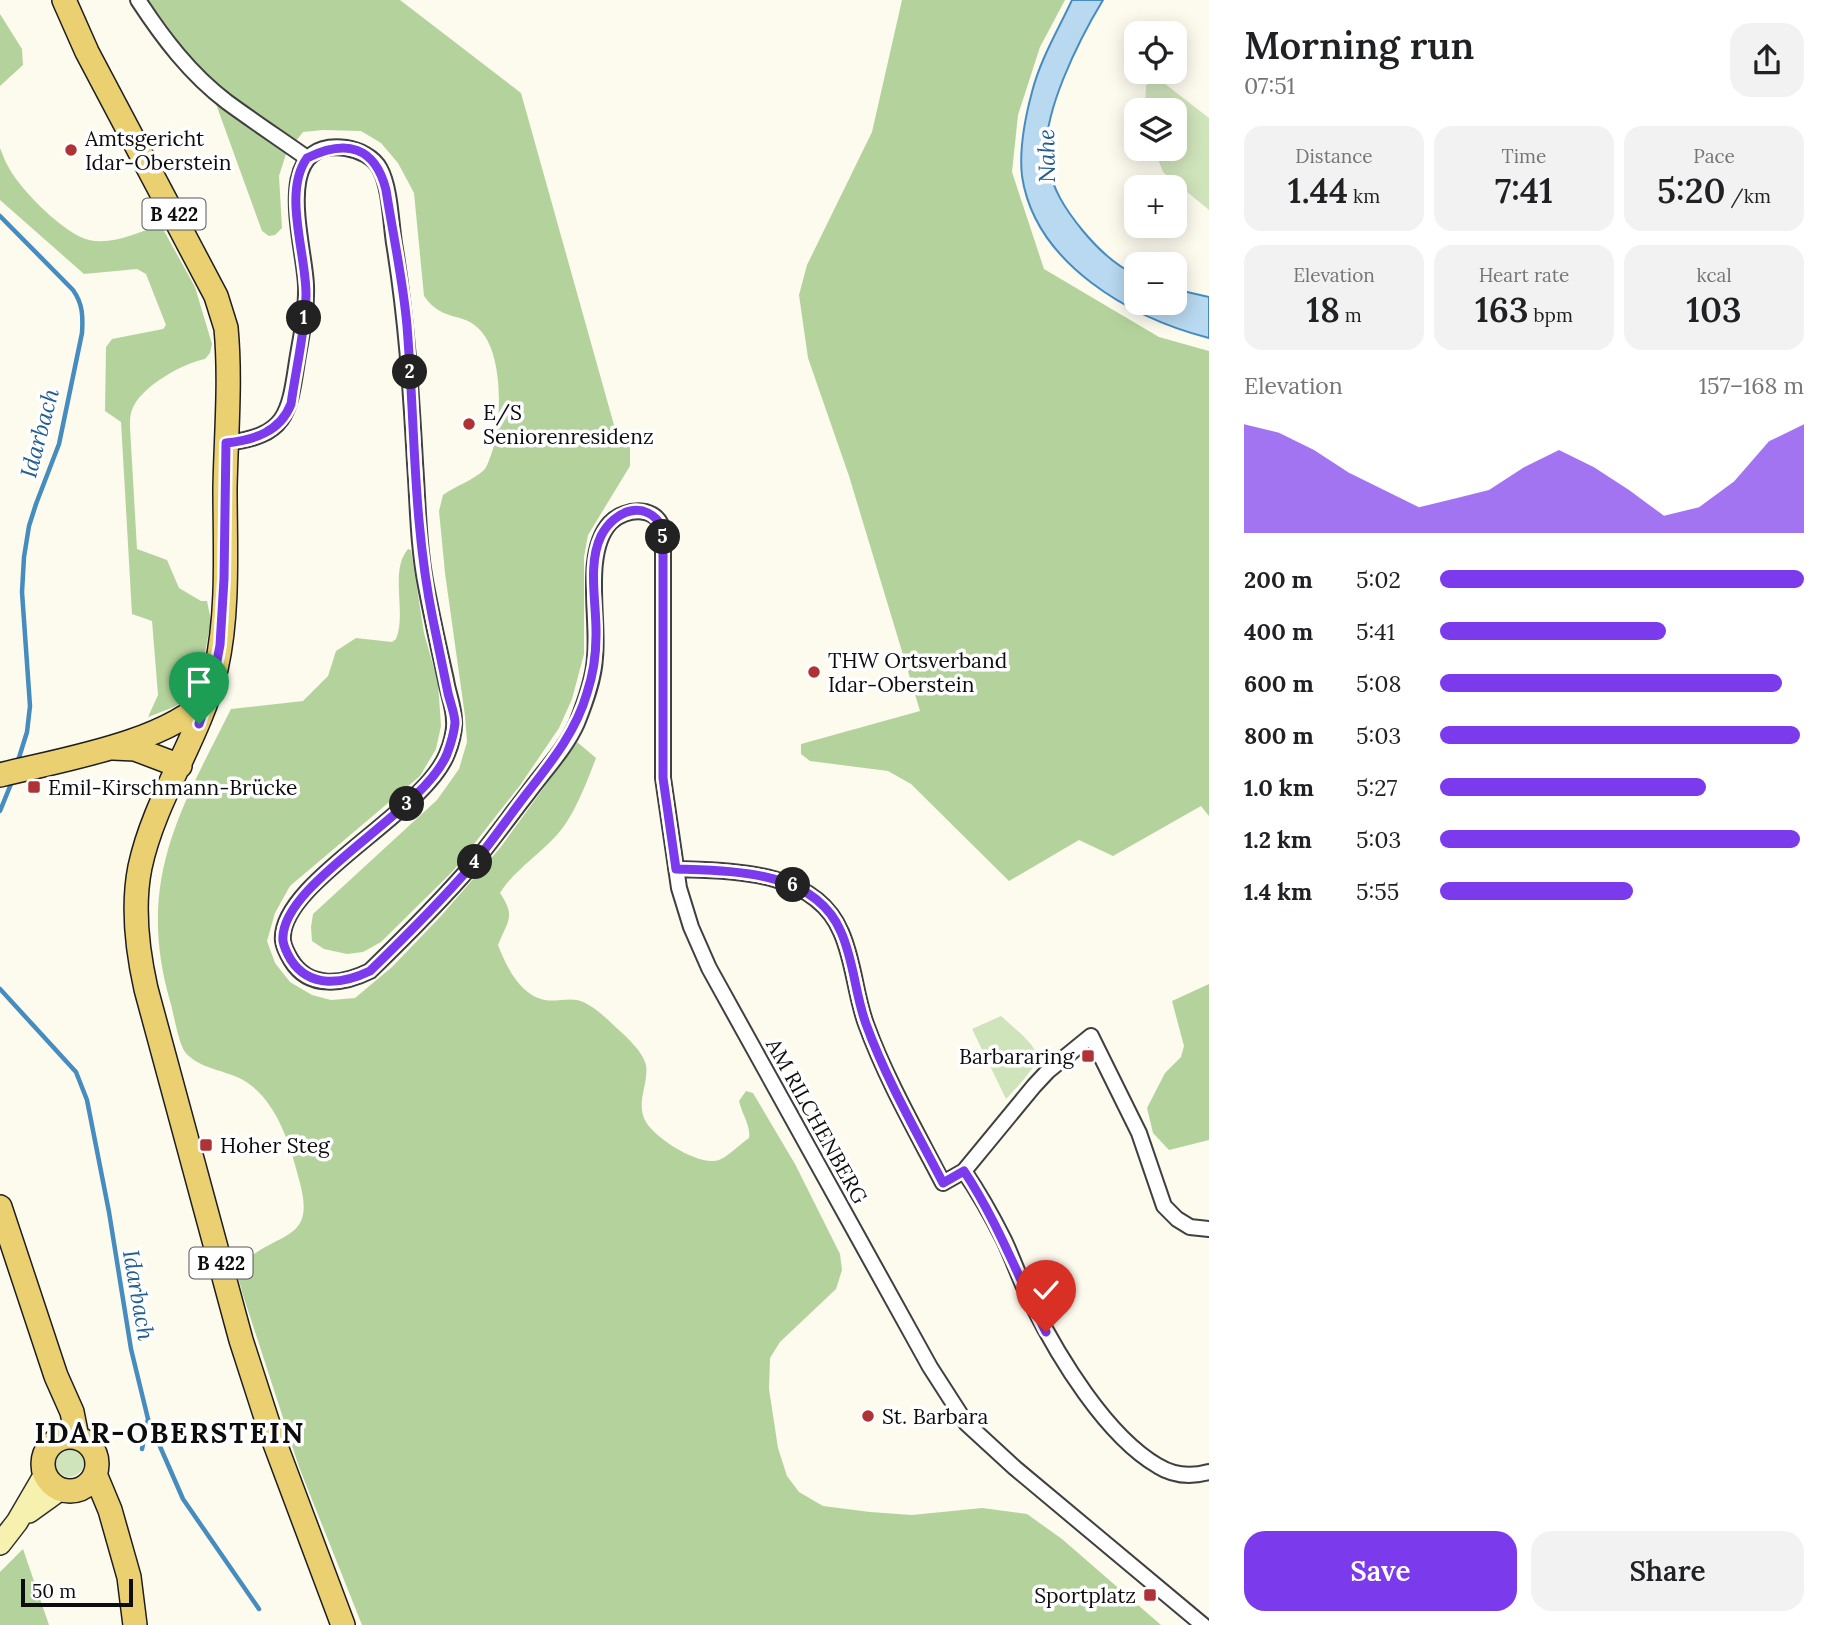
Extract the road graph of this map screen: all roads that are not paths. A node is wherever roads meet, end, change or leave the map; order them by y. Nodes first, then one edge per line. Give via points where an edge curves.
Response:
1 (64, 0) edge
2 (138, 0) edge
3 (307, 158) junction
4 (226, 443) junction
5 (208, 698) junction
6 (150, 734) junction
7 (103, 748) junction
8 (180, 766) junction
9 (0, 775) edge
10 (676, 869) junction
11 (964, 1171) junction
12 (0, 1207) edge
13 (1209, 1229) edge
14 (65, 1439) junction
15 (1209, 1472) edge
16 (70, 1482) junction
17 (0, 1544) edge
18 (135, 1625) edge
19 (343, 1625) edge
20 (1203, 1625) edge

1 - 4 main road, B 422 via 221,309 227,341
2 - 3 street via 159,32 225,101
3 - 4 street via 298,178 297,201 306,298 291,404 268,431
3 - 10 street, AM RILCHENBERG via 331,148 346,148 372,159 381,170 407,323 419,542 455,723 448,753 435,777 303,896 288,917 283,940 288,956 315,981 353,980 370,971 473,864 550,764 575,727 587,694 595,660 596,562 602,535 624,512 653,515 663,528 663,778
4 - 5 main road, B 422 via 220,645
5 - 6 main road via 191,713
5 - 8 main road, B 422
6 - 7 main road
6 - 8 main road via 173,744
7 - 8 main road via 135,749
7 - 9 main road
8 - 19 main road, B 422 via 155,820 141,867 136,914 140,964 240,1340
10 - 11 street via 733,872 779,881 807,891 827,909 841,931 873,1041 943,1183
10 - 20 street, AM RILCHENBERG via 691,928 735,1017 930,1367 966,1423
11 - 13 street via 1048,1071 1091,1036 1139,1133 1164,1206 1190,1227
11 - 15 street via 1005,1242 1046,1332 1080,1386 1123,1437 1158,1467 1190,1476
12 - 14 main road via 72,1412
14 - 16 main road via 44,1456
14 - 16 main road via 88,1444 97,1461
16 - 17 street via 17,1522
16 - 18 main road via 93,1502 117,1539 132,1589

